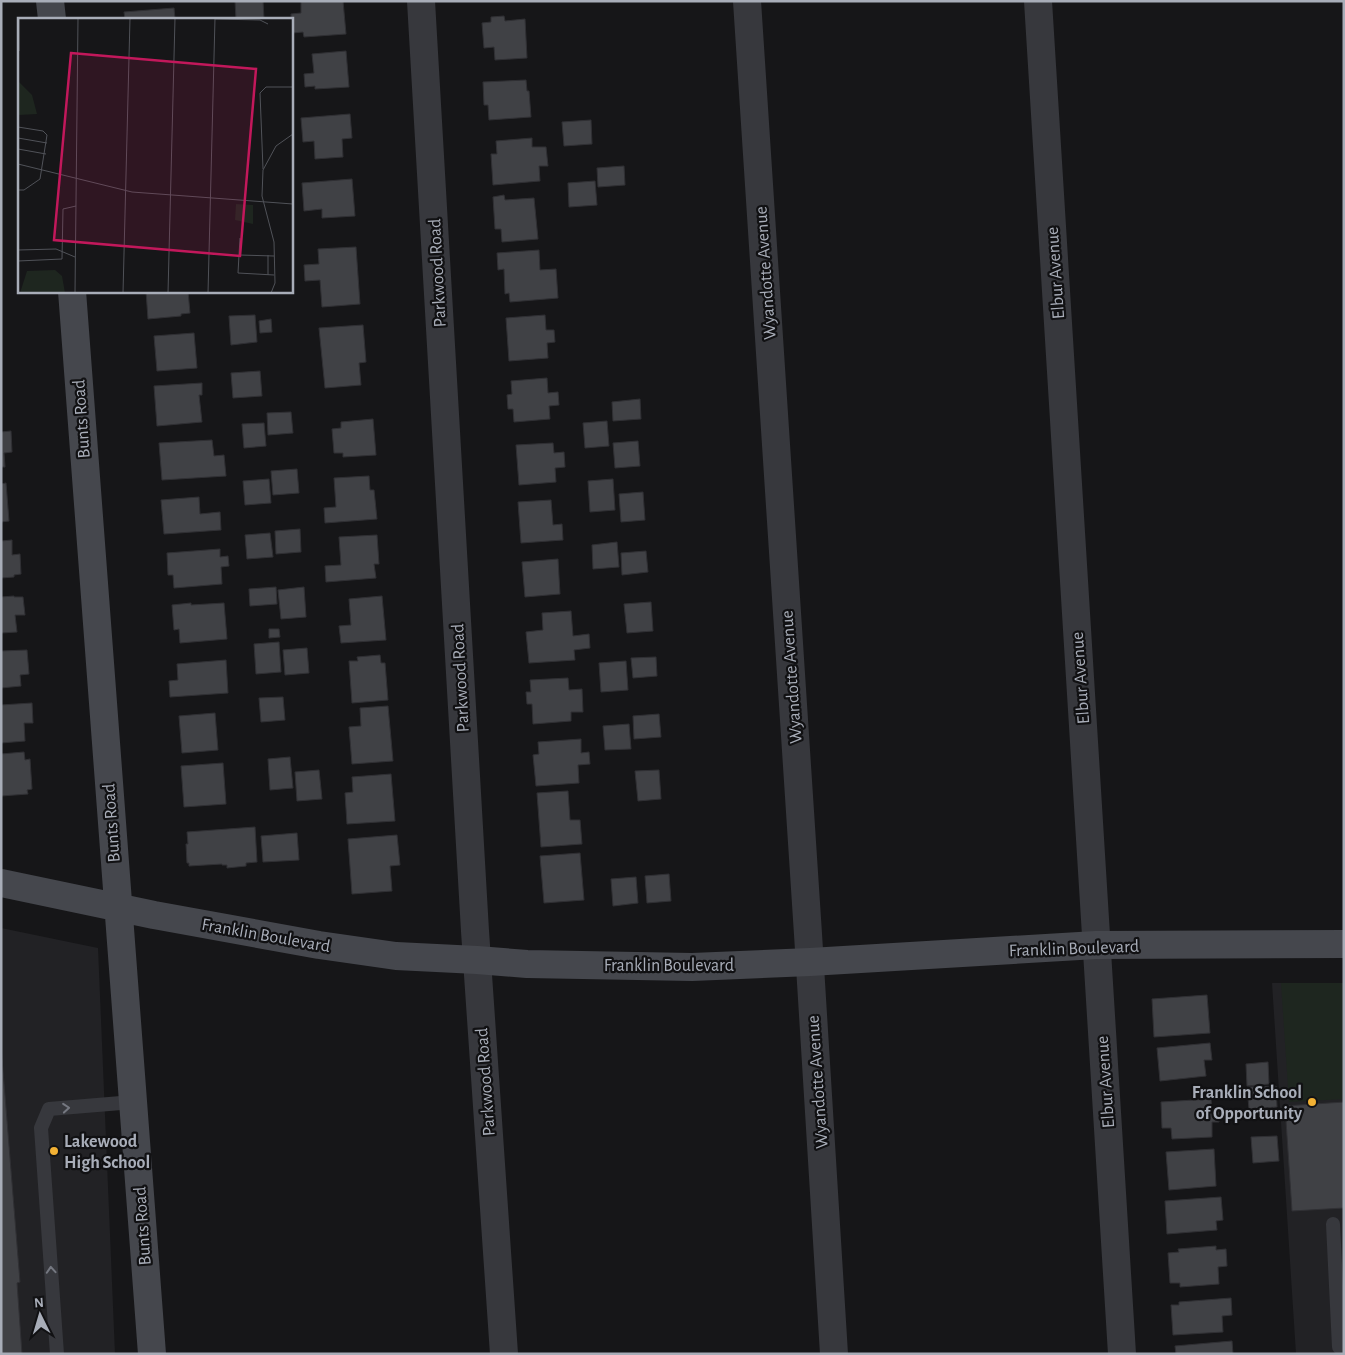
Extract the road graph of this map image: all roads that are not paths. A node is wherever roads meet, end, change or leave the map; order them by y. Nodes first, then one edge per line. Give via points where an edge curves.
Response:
1 (50, 1) edge
2 (421, 1) edge
3 (747, 1) edge
4 (1038, 1) edge
5 (52, 18) edge
6 (72, 292) edge
7 (1, 883) edge
8 (117, 906) junction
9 (1344, 944) edge
10 (1096, 945) junction
11 (477, 960) junction
12 (810, 962) junction
13 (132, 1102) junction
14 (1333, 1224) dead end
15 (1340, 1349) edge
16 (57, 1354) edge
17 (152, 1354) edge
18 (504, 1354) edge
19 (834, 1354) edge
20 (1122, 1354) edge

1 - 5 street
2 - 11 street, Parkwood Road
3 - 12 street, Wyandotte Avenue
4 - 10 street, Elbur Avenue
6 - 8 street, Bunts Road
7 - 8 street, Franklin Boulevard
8 - 11 street, Franklin Boulevard via 319,945 396,956
8 - 13 street, Bunts Road
9 - 10 street, Franklin Boulevard
10 - 12 street, Franklin Boulevard
10 - 20 street, Elbur Avenue
11 - 12 street, Franklin Boulevard via 683,967
11 - 18 street, Parkwood Road
12 - 19 street, Wyandotte Avenue
16 -> 13 lane via 41,1128 49,1109
13 - 17 street, Bunts Road
14 - 15 lane

